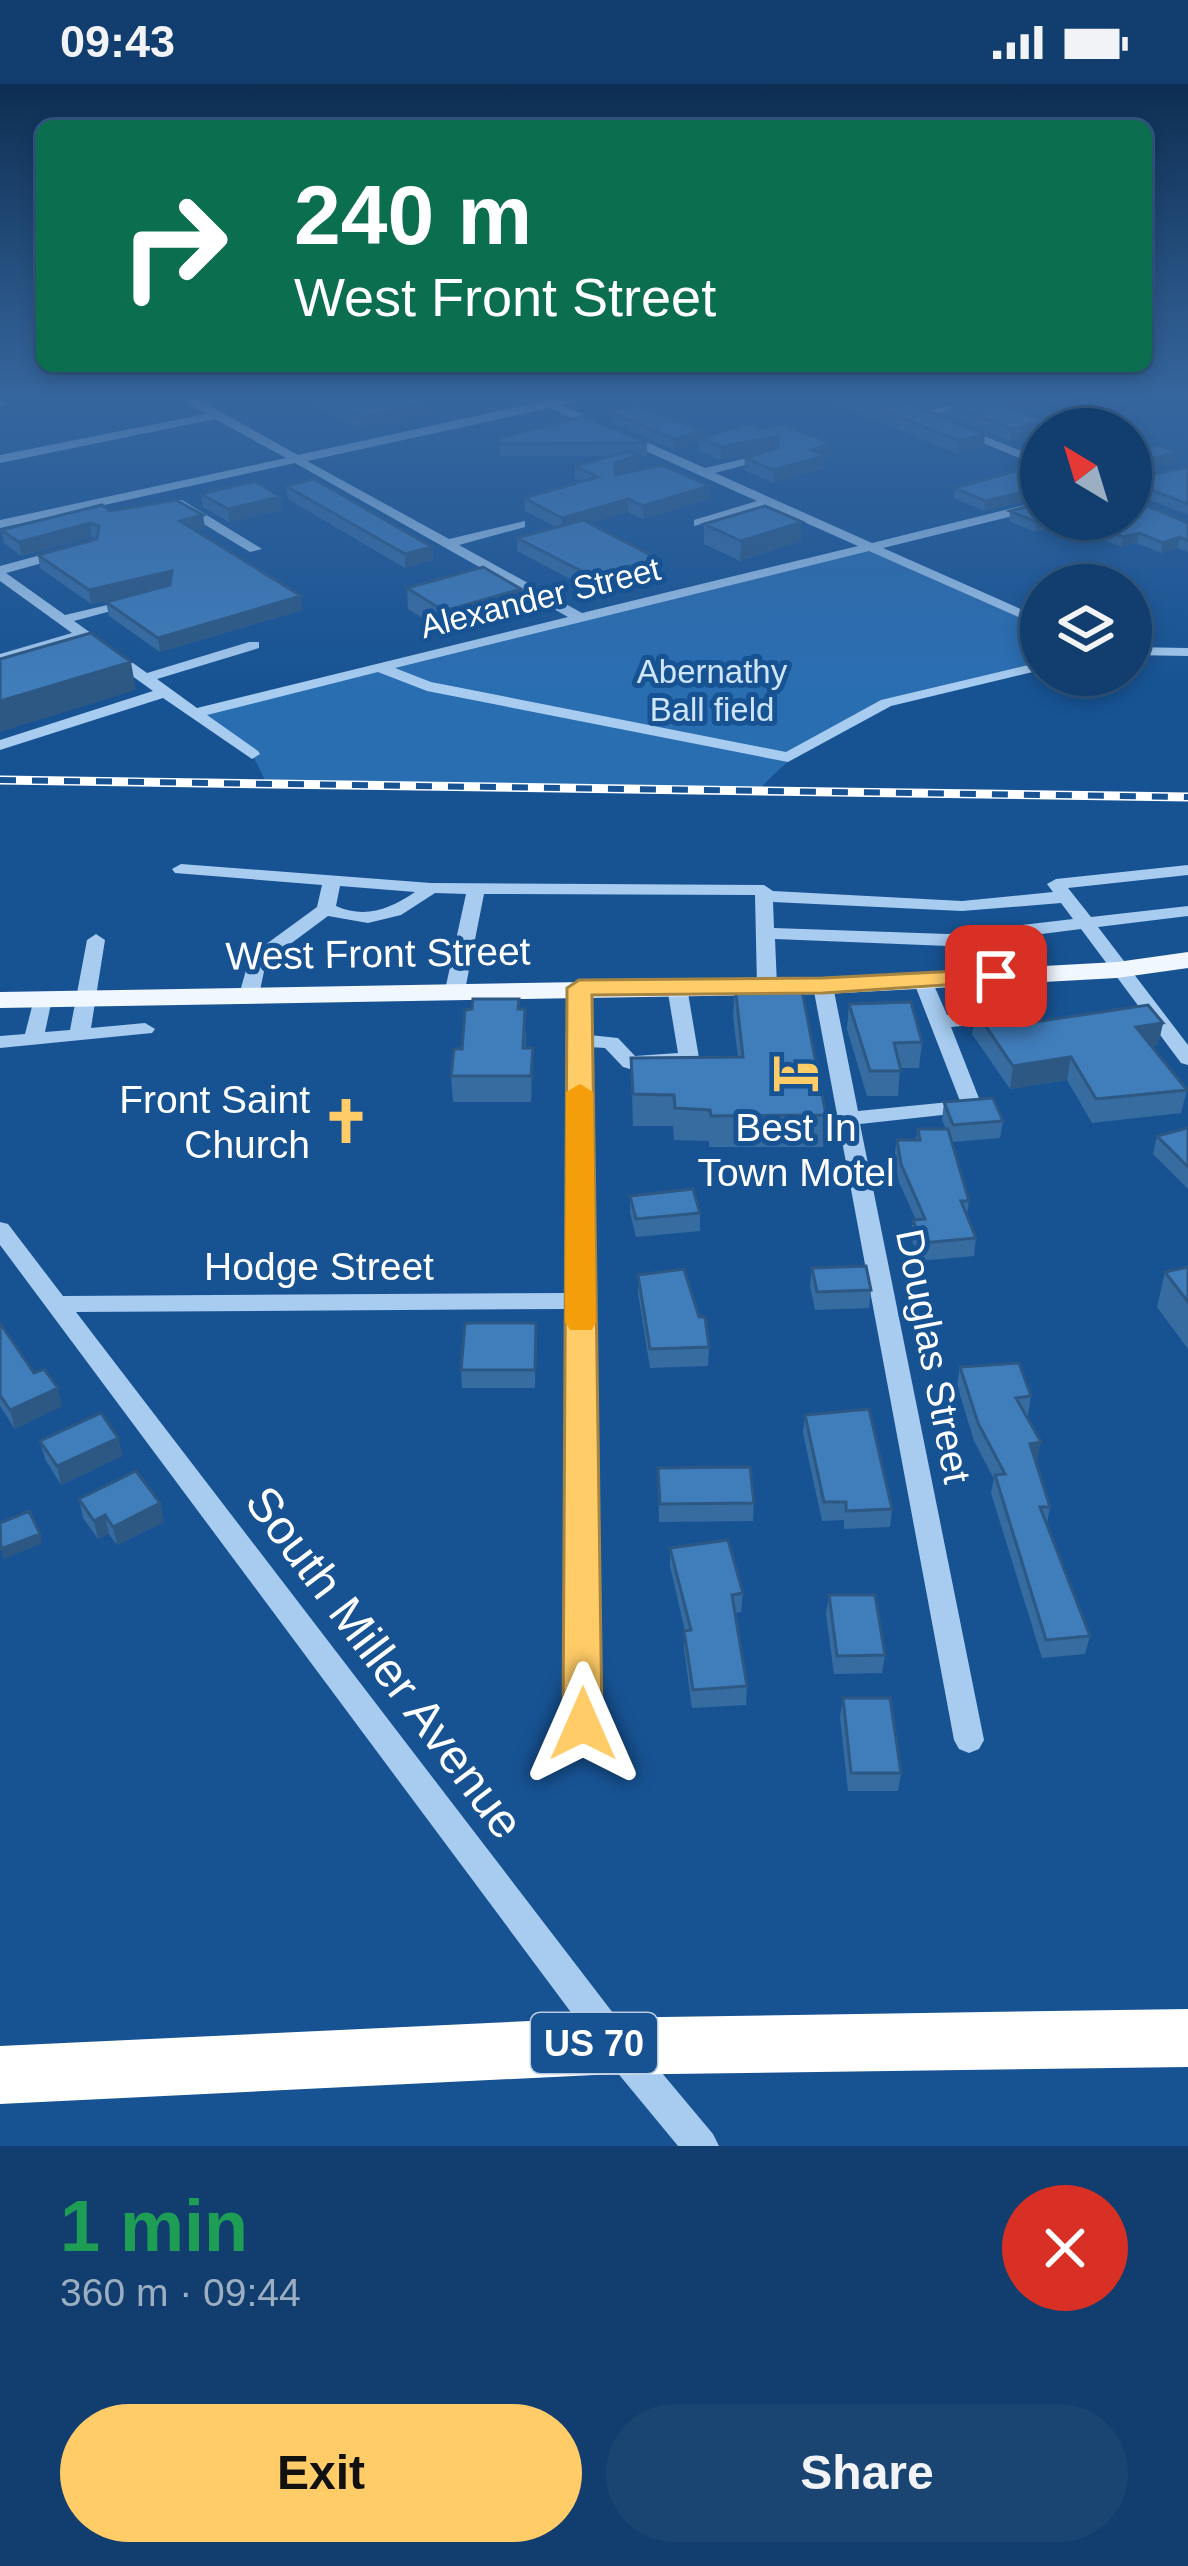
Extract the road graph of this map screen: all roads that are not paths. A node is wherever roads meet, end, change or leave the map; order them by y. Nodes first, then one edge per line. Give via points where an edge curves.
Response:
1 (142, 493) edge
2 (162, 493) edge
3 (356, 493) edge
4 (751, 493) edge
5 (770, 502) junction
6 (1020, 510) edge
7 (699, 523) edge
8 (0, 524) edge
9 (520, 524) dead end
10 (447, 544) junction
11 (870, 547) junction
12 (255, 549) dead end
13 (75, 550) edge
14 (487, 566) junction
15 (467, 572) edge
16 (0, 573) edge
17 (146, 597) edge
18 (1020, 614) edge
19 (580, 618) junction
20 (63, 620) junction
21 (83, 634) junction
22 (254, 644) dead end
23 (1152, 651) edge
24 (24, 652) junction
25 (1188, 652) edge
26 (0, 659) edge
27 (381, 668) junction
28 (1020, 671) edge
29 (0, 676) edge
30 (145, 678) junction
31 (165, 692) junction
32 (194, 712) junction
33 (0, 745) edge
34 (252, 754) dead end
35 (181, 869) dead end
36 (1188, 870) edge
37 (332, 881) junction
38 (476, 887) junction
39 (430, 888) junction
40 (765, 896) junction
41 (1062, 897) junction
42 (326, 909) junction
43 (1188, 911) edge
44 (1085, 924) junction
45 (766, 933) junction
46 (96, 940) dead end
47 (1188, 960) edge
48 (1117, 970) junction
49 (996, 976) junction
50 (923, 980) junction
51 (767, 986) junction
52 (823, 986) junction
53 (677, 987) junction
54 (579, 988) junction
55 (455, 990) junction
56 (249, 995) junction
57 (87, 998) junction
58 (42, 999) junction
59 (0, 1001) edge
60 (1148, 1008) junction
61 (1124, 1012) edge
62 (1019, 1015) junction
63 (939, 1022) junction
64 (1055, 1022) edge
65 (145, 1029) dead end
66 (80, 1032) junction
67 (34, 1038) junction
68 (580, 1041) junction
69 (0, 1042) edge
70 (1188, 1059) edge
71 (848, 1119) junction
72 (0, 1229) edge
73 (581, 1301) junction
74 (58, 1304) junction
75 (583, 1724) dead end
76 (969, 1740) dead end
77 (1188, 2038) edge
78 (614, 2042) junction
79 (0, 2075) edge
80 (701, 2146) edge

1 - 8 street
2 - 12 street
3 - 10 street
4 - 5 street
5 - 7 street
5 - 11 street
6 - 11 street, Alexander Street
9 - 10 street
10 - 14 street
11 - 18 street
11 - 19 street, Alexander Street
13 - 16 street
14 - 15 street
14 - 19 street
16 - 20 street
17 - 20 street
19 - 27 street, Alexander Street
20 - 21 street
21 - 24 street
21 - 30 street
22 - 30 street
23 - 25 street
24 - 26 street
24 - 29 street via 35,664
27 - 28 street via 427,686 788,757 886,703
27 - 32 street, Alexander Street
30 - 31 street
31 - 32 street
31 - 33 street
32 - 34 street
35 - 37 street
36 - 41 street via 1056,884
37 - 39 street
37 - 42 street
38 - 39 street
38 - 40 street
38 - 55 street
39 - 42 street via 380,917
40 - 41 street via 962,906
40 - 45 street
41 - 44 street
42 - 56 street via 257,960
43 - 44 street
44 - 45 street via 948,940
44 - 48 street
45 - 51 street
46 - 57 street
47 - 48 main road, West Front Street
48 - 49 main road, West Front Street
48 - 60 street
49 - 50 main road, West Front Street
49 - 62 street
50 - 52 main road, West Front Street
50 - 63 street
51 - 52 main road, West Front Street
51 - 53 main road, West Front Street
52 - 71 street, Douglas Street
53 - 54 main road, West Front Street
53 - 68 street via 689,1058 630,1063 611,1042
54 - 55 main road, West Front Street
54 - 68 street
55 - 56 main road, West Front Street
56 - 57 main road, West Front Street
57 - 58 main road, West Front Street
57 - 66 street
58 - 59 main road, West Front Street
58 - 67 street
60 - 61 street
60 - 70 street
62 - 63 street
62 - 64 street via 1032,1025
63 - 71 street via 972,1106
65 - 66 street
66 - 67 street
67 - 69 street
68 - 73 street
71 - 76 street, Douglas Street
72 - 74 street, South Miller Avenue
73 - 74 street, Hodge Street
73 - 75 street
74 - 78 street, South Miller Avenue
77 - 78 highway, US 70
78 - 79 highway, US 70
78 - 80 street, South Miller Avenue

